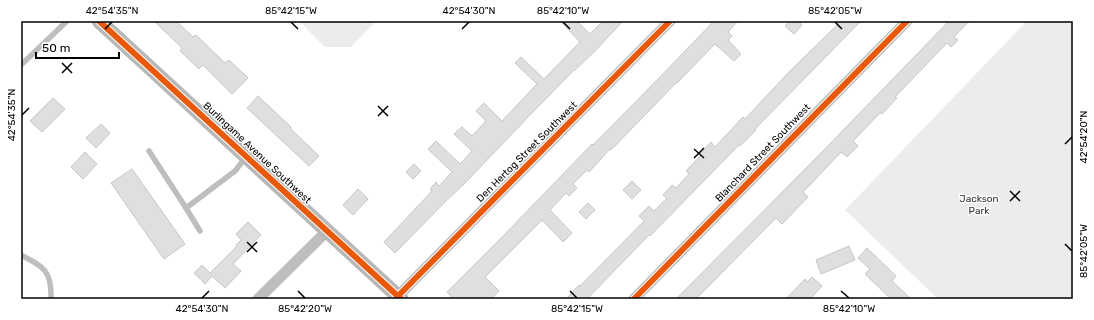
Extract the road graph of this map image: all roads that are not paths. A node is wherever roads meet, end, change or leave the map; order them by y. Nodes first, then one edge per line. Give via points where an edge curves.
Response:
1 (67, 21) edge
2 (99, 21) edge
3 (670, 21) edge
4 (907, 21) edge
5 (21, 65) edge
6 (149, 151) dead end
7 (247, 157) junction
8 (186, 208) junction
9 (200, 231) dead end
10 (327, 231) junction
11 (21, 256) edge
12 (400, 298) edge
13 (51, 299) edge
14 (258, 299) edge
15 (634, 299) edge

1 - 5 lane
2 - 7 street, Burlingame Avenue Southwest
3 - 12 street, Den Hertog Street Southwest
4 - 15 street, Blanchard Street Southwest
6 - 8 lane
7 - 8 lane via 235,171
7 - 10 street, Burlingame Avenue Southwest
8 - 9 lane
10 - 12 street, Burlingame Avenue Southwest
10 - 14 street
11 - 13 lane via 39,265 46,272 51,284

